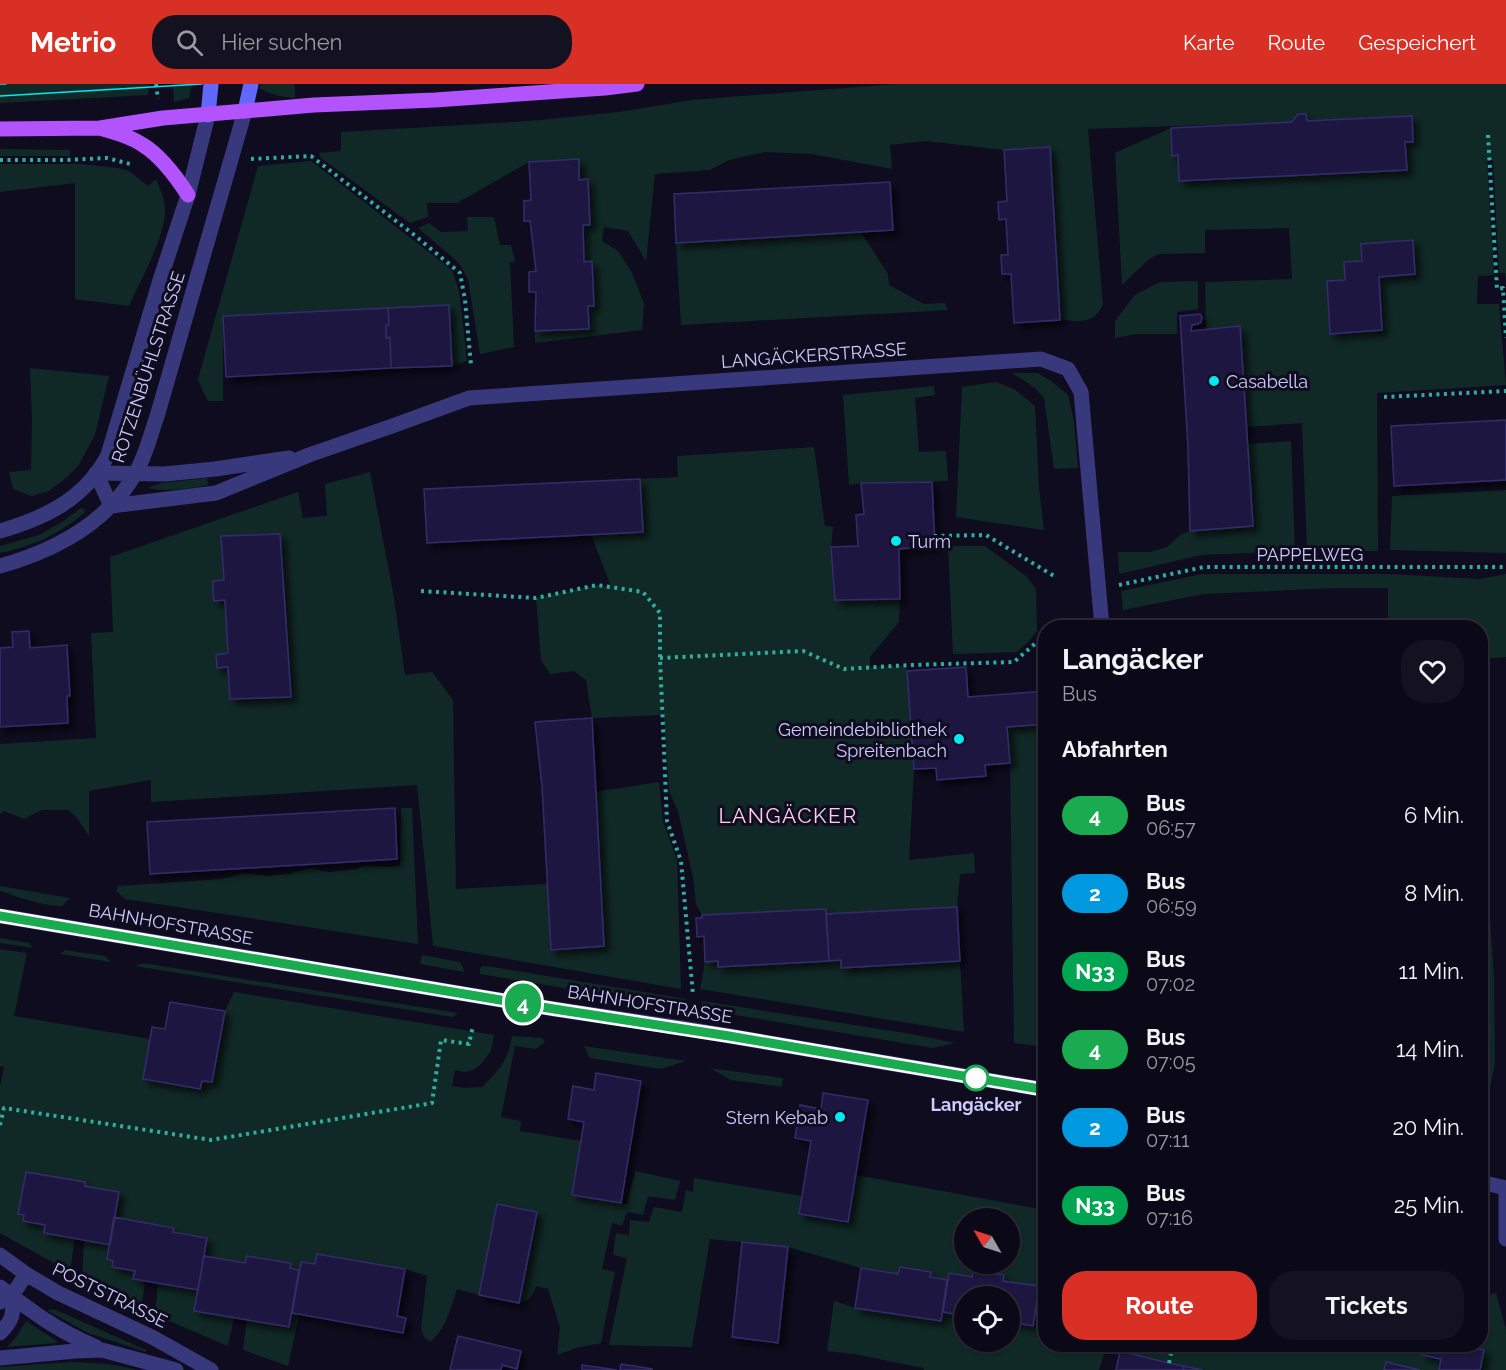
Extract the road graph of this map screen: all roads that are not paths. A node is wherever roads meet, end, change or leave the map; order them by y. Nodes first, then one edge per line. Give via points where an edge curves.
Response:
1 (211, 84) edge
2 (251, 84) edge
3 (637, 84) edge
4 (245, 111) junction
5 (208, 115) junction
6 (100, 128) junction
7 (0, 129) edge
8 (188, 195) junction
9 (309, 455) junction
10 (96, 473) junction
11 (135, 474) junction
12 (111, 506) junction
13 (0, 531) edge
14 (0, 566) edge
15 (1101, 620) edge
16 (0, 916) edge
17 (1038, 1089) edge
18 (1488, 1184) edge
19 (1506, 1188) edge
20 (1506, 1239) edge
21 (0, 1255) edge
22 (26, 1274) junction
23 (4, 1295) edge
24 (0, 1333) edge
25 (102, 1350) junction
26 (0, 1358) edge
27 (176, 1370) edge
28 (211, 1370) edge

1 - 5 main road
2 - 4 main road
3 - 4 main road
4 - 5 main road
4 - 11 street, ROTZENBÜHLSTRASSE via 158,413
5 - 6 main road
5 - 8 street, ROTZENBÜHLSTRASSE
6 - 7 main road
6 - 8 main road via 144,145 171,171
8 - 10 street, ROTZENBÜHLSTRASSE via 108,455
9 - 11 street, LANGÄCKERSTRASSE via 215,469
9 - 12 street, LANGÄCKERSTRASSE via 216,493
9 - 15 street, LANGÄCKERSTRASSE via 469,398 1041,359 1068,369 1081,392
10 - 11 street, LANGÄCKERSTRASSE
10 - 12 street
10 - 13 street, ROTZENBÜHLSTRASSE via 71,499 49,514
11 - 12 street, ROTZENBÜHLSTRASSE
12 - 14 street, ROTZENBÜHLSTRASSE via 74,536 38,554
16 - 17 street, BAHNHOFSTRASSE
18 - 19 street
19 - 20 street
21 - 22 street
22 - 23 street, POSTSTRASSE
22 - 28 street, POSTSTRASSE
23 - 24 street via 14,1314
23 - 25 street via 54,1327
25 - 26 street
25 - 27 street

